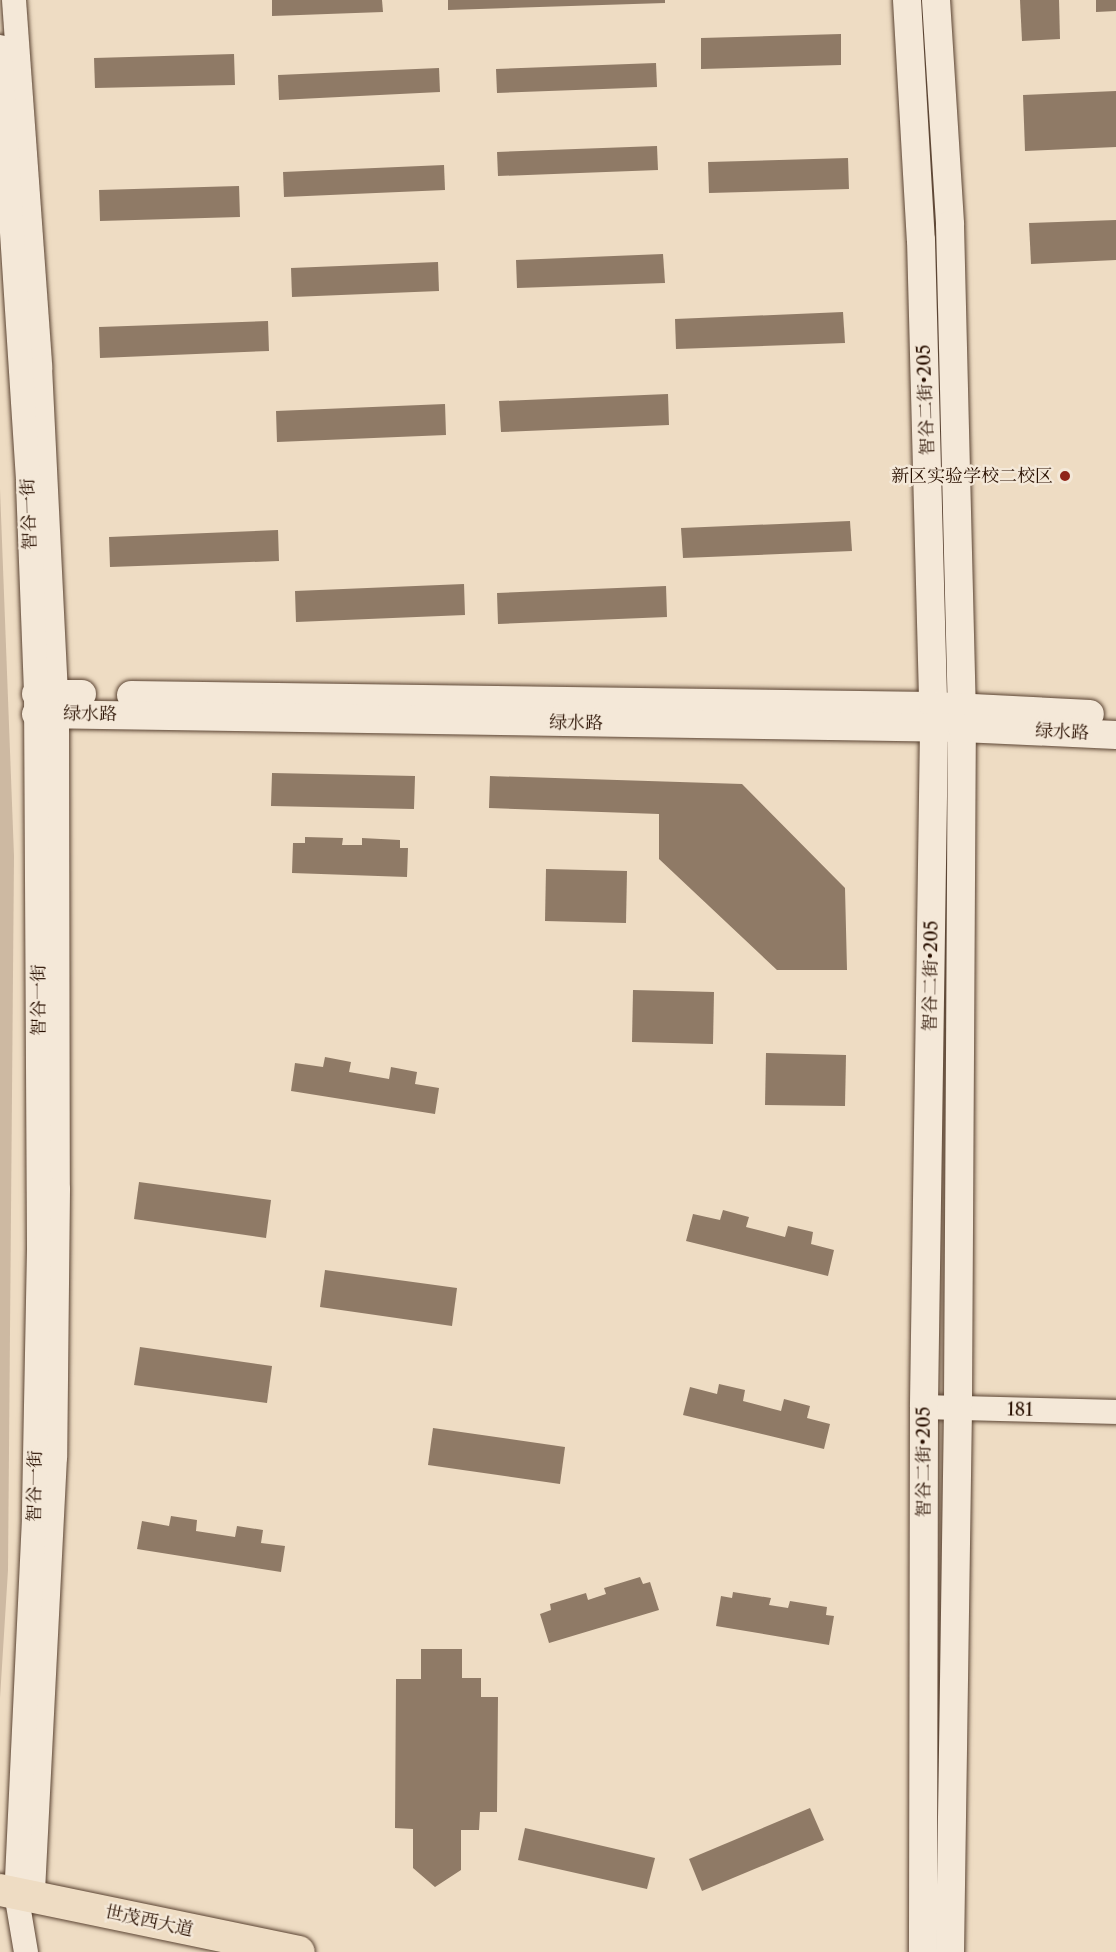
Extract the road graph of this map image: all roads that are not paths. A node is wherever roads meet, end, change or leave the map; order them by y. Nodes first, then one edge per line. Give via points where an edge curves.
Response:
1 (14, 0) edge
2 (907, 0) edge
3 (936, 0) edge
4 (0, 47) edge
5 (46, 704) junction
6 (1116, 716) edge
7 (933, 718) junction
8 (962, 718) junction
9 (1116, 735) edge
10 (924, 1407) junction
11 (958, 1408) junction
12 (1116, 1412) edge
13 (16, 1893) edge
14 (26, 1952) edge
15 (298, 1952) edge
16 (923, 1952) edge
17 (950, 1952) edge

1 - 5 street, 智谷一街 via 40,367
2 - 7 main road, 智谷二街•205 via 921,240
3 - 8 main road, 智谷二街•205 via 950,237
4 - 5 street, 智谷一街
5 - 7 main road, 绿水路
5 - 13 street, 智谷一街 via 58,1189 55,1457
6 - 8 main road, 绿水路
7 - 8 main road, 绿水路
7 - 10 main road, 智谷二街•205
8 - 9 main road, 绿水路
8 - 11 main road, 智谷二街•205
10 - 11 street, 181
10 - 16 main road, 智谷二街•205
11 - 12 street, 181
11 - 17 main road, 智谷二街•205
13 - 14 street, 智谷一街
13 - 15 main road, 世茂西大道

